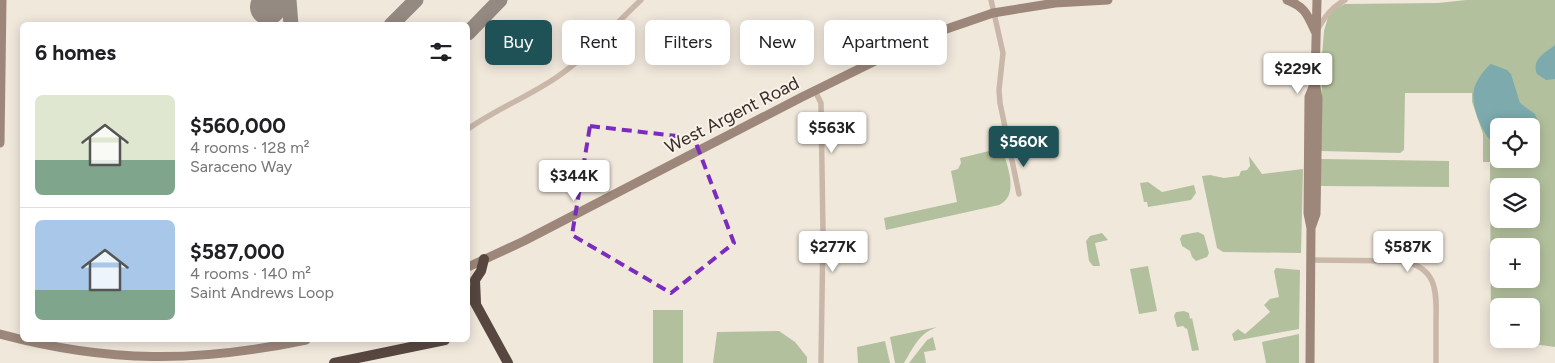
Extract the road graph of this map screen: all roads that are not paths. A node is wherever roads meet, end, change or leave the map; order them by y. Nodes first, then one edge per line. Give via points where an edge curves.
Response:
1 (2, 0) edge
2 (641, 0) edge
3 (991, 0) edge
4 (1108, 0) edge
5 (1287, 0) edge
6 (1317, 0) edge
7 (1345, 0) edge
8 (994, 14) junction
9 (1, 16) edge
10 (1316, 33) junction
11 (815, 91) junction
12 (470, 128) edge
13 (0, 143) edge
14 (1019, 194) dead end
15 (484, 259) junction
16 (1311, 260) junction
17 (470, 266) edge
18 (470, 294) edge
19 (476, 304) junction
20 (0, 334) edge
21 (20, 340) edge
22 (27, 342) edge
23 (298, 342) edge
24 (435, 342) edge
25 (334, 363) edge
26 (508, 363) edge
27 (821, 363) edge
28 (1310, 363) edge
29 (1436, 363) edge

1 - 9 main road
2 - 12 street via 567,70
3 - 8 street
4 - 8 main road, West Argent Road via 1055,3
5 - 10 main road via 1303,8
6 - 10 main road
7 - 10 street via 1327,14
8 - 11 main road, West Argent Road via 926,36
8 - 14 street via 1003,53 1000,103
9 - 13 main road
10 - 16 main road via 1316,214 1311,228
11 - 15 main road, West Argent Road
11 - 27 street via 821,103
15 - 17 main road, West Argent Road
15 - 19 highway via 475,280
16 - 28 main road
16 - 29 street via 1400,261 1423,270 1436,291
18 - 19 highway
19 - 26 highway
20 - 21 main road
22 - 23 main road via 84,355 190,361 236,356
24 - 25 highway

